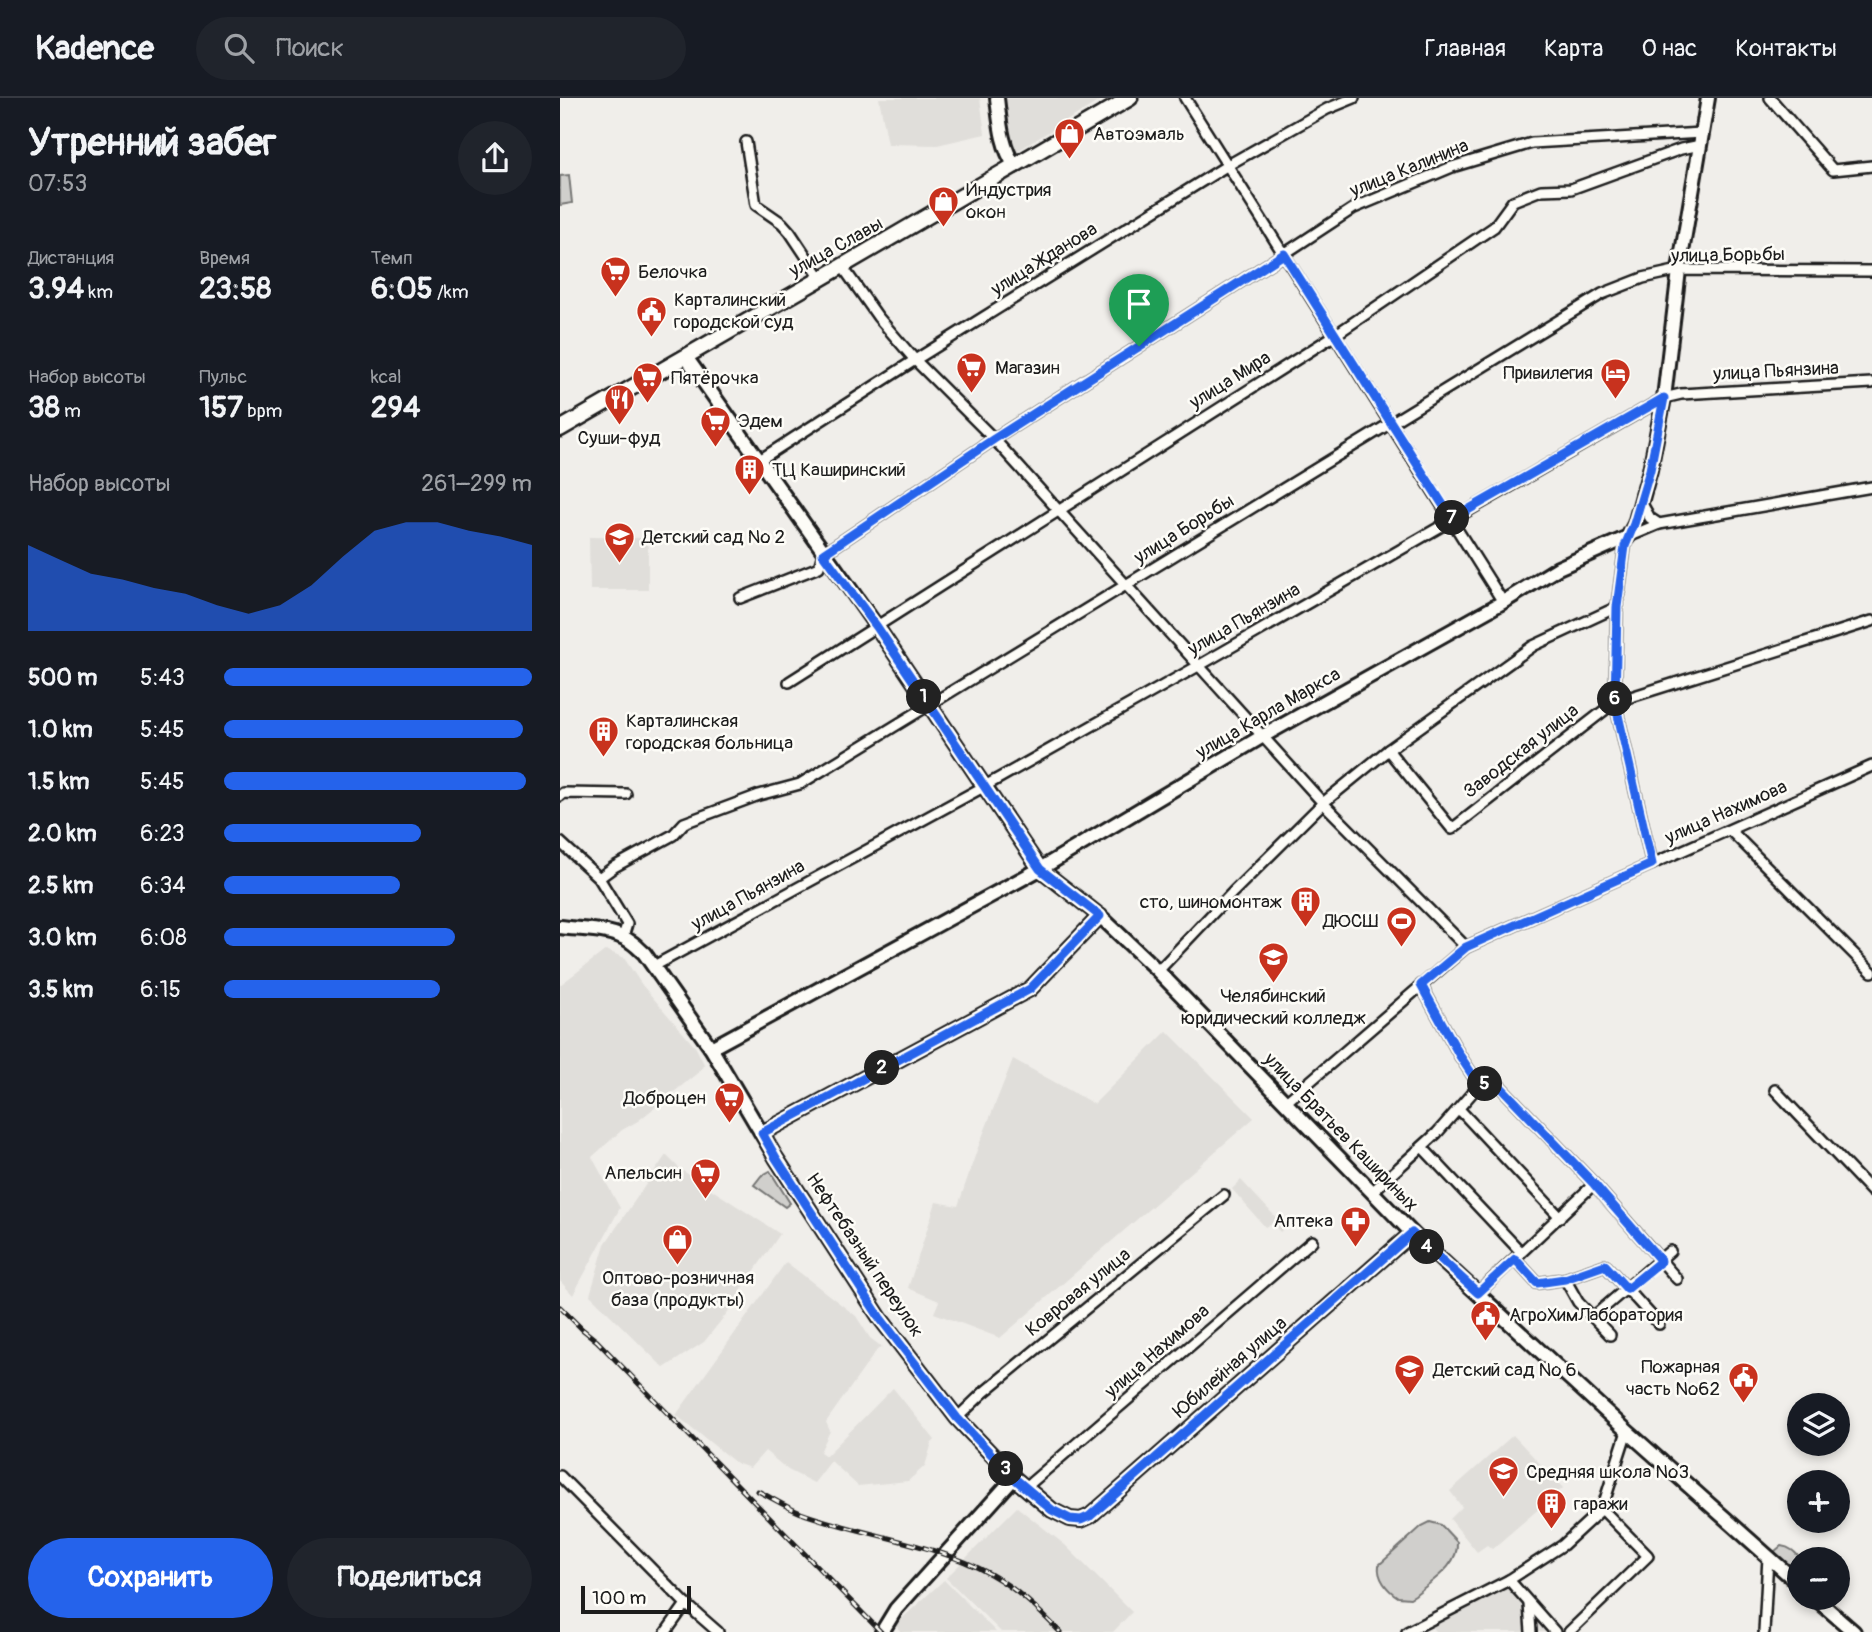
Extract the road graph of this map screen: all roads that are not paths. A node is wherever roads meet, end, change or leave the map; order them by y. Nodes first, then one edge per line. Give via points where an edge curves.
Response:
1 (997, 98) edge
2 (1130, 98) edge
3 (1185, 98) edge
4 (1354, 98) edge
5 (1707, 98) edge
6 (1770, 98) edge
7 (1701, 139) junction
8 (746, 142) dead end
9 (1015, 166) junction
10 (1228, 166) junction
11 (1872, 166) edge
12 (1284, 254) junction
13 (842, 266) junction
14 (1679, 270) junction
15 (1872, 271) edge
16 (820, 277) junction
17 (1335, 335) junction
18 (685, 357) junction
19 (915, 360) junction
20 (1872, 383) edge
21 (1664, 398) junction
22 (1391, 423) junction
23 (560, 429) edge
24 (994, 439) junction
25 (758, 461) junction
26 (1872, 487) edge
27 (1641, 502) junction
28 (1058, 509) junction
29 (1452, 519) junction
30 (1659, 524) junction
31 (1628, 537) junction
32 (823, 554) junction
33 (1127, 585) junction
34 (740, 598) dead end
35 (1503, 602) junction
36 (1617, 607) junction
37 (1872, 621) edge
38 (877, 627) junction
39 (1200, 665) junction
40 (789, 682) dead end
41 (1615, 702) junction
42 (930, 706) junction
43 (1263, 736) junction
44 (1388, 750) junction
45 (1872, 766) edge
46 (985, 786) junction
47 (626, 794) dead end
48 (560, 796) edge
49 (1323, 803) junction
50 (1730, 830) junction
51 (560, 842) edge
52 (1652, 864) junction
53 (1040, 869) junction
54 (599, 878) junction
55 (1100, 916) junction
56 (560, 927) edge
57 (623, 937) junction
58 (1466, 947) junction
59 (654, 966) junction
60 (1158, 971) junction
61 (1872, 972) edge
62 (1421, 985) junction
63 (711, 1048) junction
64 (1479, 1085) junction
65 (1775, 1090) dead end
66 (1285, 1102) junction
67 (1459, 1109) junction
68 (762, 1133) junction
69 (1422, 1147) junction
70 (1594, 1184) junction
71 (1372, 1192) junction
72 (1872, 1192) edge
73 (1224, 1195) dead end
74 (1560, 1216) junction
75 (1412, 1233) junction
76 (1312, 1241) dead end
77 (1670, 1251) dead end
78 (1518, 1256) junction
79 (1661, 1261) junction
80 (1565, 1279) junction
81 (1677, 1279) dead end
82 (1627, 1289) junction
83 (1478, 1293) junction
84 (1593, 1317) junction
85 (1660, 1324) dead end
86 (1610, 1335) dead end
87 (957, 1418) junction
88 (1627, 1432) junction
89 (560, 1476) edge
90 (1014, 1478) junction
91 (1025, 1488) junction
92 (1602, 1509) junction
93 (1070, 1519) joint
94 (1768, 1557) junction
95 (1787, 1574) edge
96 (1509, 1580) junction
97 (686, 1604) junction
98 (1529, 1604) junction
99 (1829, 1610) edge
100 (666, 1632) edge
101 (718, 1632) edge
102 (882, 1632) edge
103 (1409, 1632) edge
104 (1531, 1632) edge
105 (1555, 1632) edge
106 (1569, 1632) edge
107 (1764, 1632) edge
108 (1854, 1632) edge

1 - 9 main road via 1003,141
2 - 9 main road, улица Славы
3 - 10 street
4 - 10 street, улица Жданова
5 - 7 main road
6 - 11 street via 1833,170
7 - 12 street, улица Калинина via 1532,143 1452,167 1354,208
7 - 14 main road
7 - 17 street, улица Мира via 1571,189 1541,190 1513,201 1494,226
8 - 16 street via 756,205 790,232
9 - 13 main road, улица Славы
10 - 12 street
10 - 19 street, улица Жданова
12 - 17 street
12 - 24 street, улица Калинина
13 - 16 main road, улица Славы
13 - 19 street
14 - 15 street, улица Борьбы
14 - 21 main road
14 - 22 street, улица Борьбы via 1602,294
16 - 18 main road, улица Славы
17 - 22 street
17 - 28 street, улица Мира
18 - 23 main road, улица Славы
18 - 25 main road, улица Братьев Кашириных
19 - 24 street
19 - 25 street, улица Жданова
20 - 21 street, улица Пьянзина
21 - 27 main road
21 - 29 street, улица Пьянзина
22 - 29 street
22 - 33 street, улица Борьбы
24 - 28 street
24 - 32 street, улица Калинина
25 - 32 main road, улица Братьев Кашириных
26 - 30 street, улица Карла Маркса
27 - 30 street
27 - 31 main road
28 - 33 street
28 - 38 street, улица Мира
29 - 35 street
29 - 39 street, улица Пьянзина
30 - 31 street, улица Карла Маркса
31 - 35 main road, улица Карла Маркса via 1558,568
31 - 36 street
32 - 34 street, улица Калинина via 818,567
32 - 38 main road, улица Братьев Кашириных
33 - 39 street
33 - 42 street, улица Борьбы
35 - 43 main road, улица Карла Маркса
36 - 41 street
36 - 44 street via 1533,646
37 - 41 street, Заводская улица
38 - 40 street, улица Мира
38 - 42 main road, улица Братьев Кашириных
39 - 43 street
39 - 46 street, улица Пьянзина
41 - 44 street, Заводская улица via 1452,830
41 - 52 street
42 - 46 main road, улица Братьев Кашириных
42 - 54 street, улица Борьбы via 800,784 684,823 673,835
43 - 49 street
43 - 53 main road, улица Карла Маркса
44 - 49 street
45 - 50 street, улица Нахимова
46 - 53 main road, улица Братьев Кашириных
46 - 59 street, улица Пьянзина
47 - 48 street
49 - 58 street
49 - 60 street
50 - 52 street, улица Нахимова
50 - 61 street
51 - 54 street
52 - 58 street, улица Нахимова
53 - 55 main road, улица Братьев Кашириных
53 - 63 main road, улица Карла Маркса
54 - 57 street via 626,924
55 - 60 main road, улица Братьев Кашириных
55 - 68 main road via 1030,989
56 - 57 main road
57 - 59 main road, Нефтебазный переулок
58 - 62 street, улица Нахимова
59 - 63 main road, Нефтебазный переулок
60 - 66 main road, улица Братьев Кашириных
62 - 64 street
62 - 66 street, улица Нахимова
63 - 68 main road, Нефтебазный переулок
64 - 67 street
64 - 70 street via 1496,1082
65 - 72 street
66 - 71 main road, улица Братьев Кашириных
67 - 69 street
67 - 74 street
68 - 87 main road, Нефтебазный переулок via 880,1318
69 - 71 street
69 - 78 street
70 - 74 street
70 - 79 street
71 - 75 main road, улица Братьев Кашириных
73 - 87 street, Ковровая улица
74 - 78 street
75 - 83 main road, улица Братьев Кашириных
75 - 93 main road, Юбилейная улица via 1090,1516
76 - 91 street, улица Нахимова
77 - 79 street
78 - 80 street via 1537,1283
78 - 83 street
79 - 81 street
79 - 82 street
80 - 82 street via 1605,1265
80 - 84 street
82 - 84 street
82 - 85 street
83 - 88 main road, улица Братьев Кашириных
84 - 86 street
87 - 90 main road, Нефтебазный переулок
88 - 92 street
88 - 94 main road, улица Братьев Кашириных
89 - 97 street
90 - 91 main road, Нефтебазный переулок
90 - 102 main road via 896,1609
91 - 93 main road, Нефтебазный переулок
92 - 96 street via 1563,1545
92 - 106 street via 1648,1556
94 - 95 main road, улица Братьев Кашириных
94 - 107 street
96 - 98 street
96 - 103 street
97 - 100 street
97 - 101 street
98 - 104 street
98 - 105 street
99 - 108 main road

